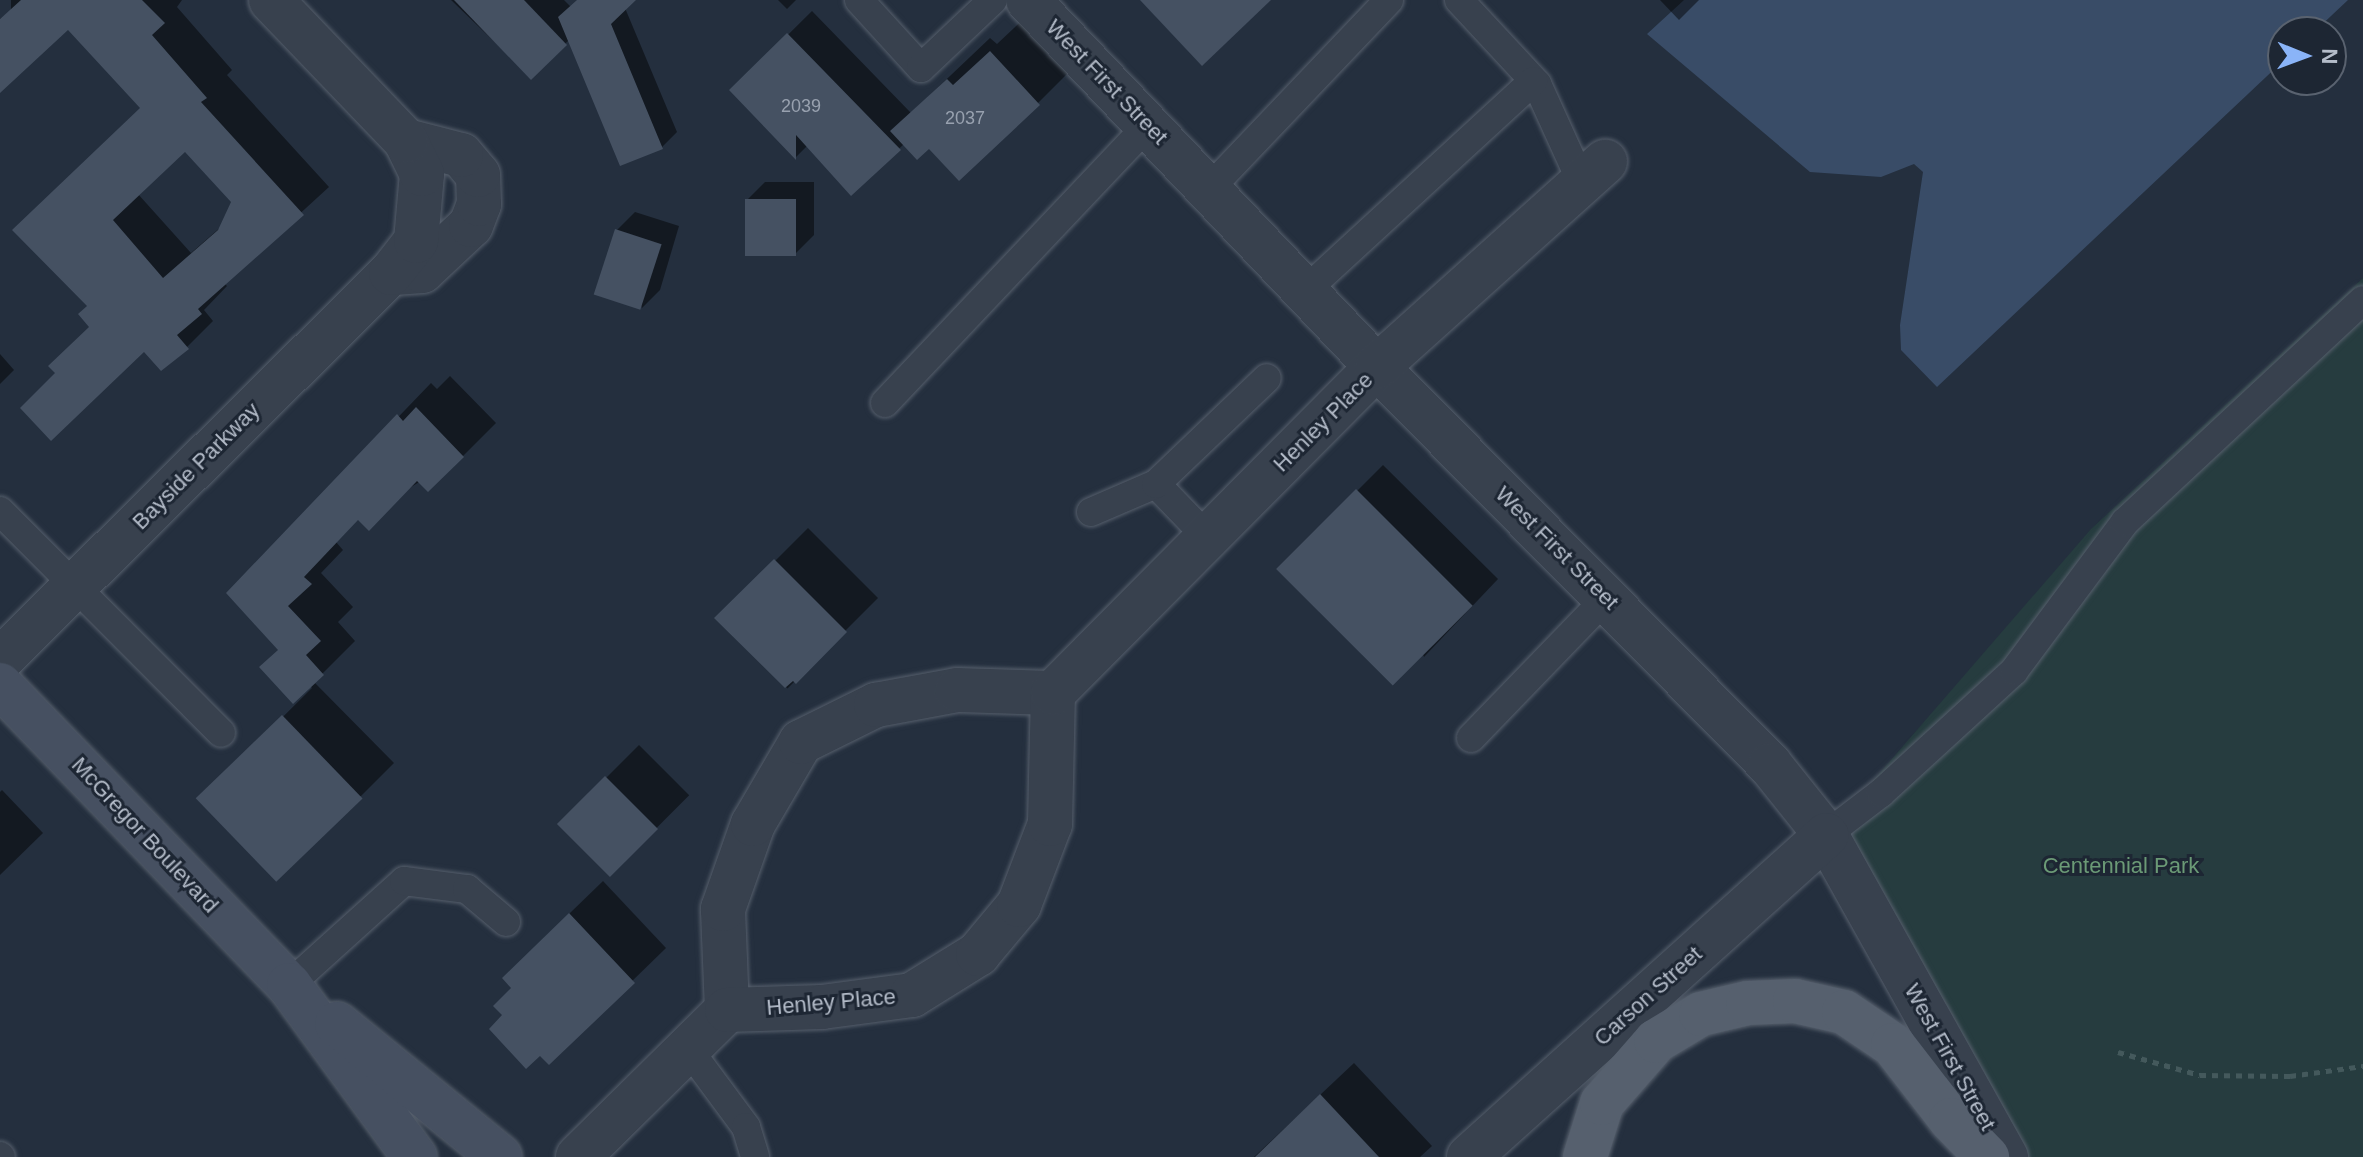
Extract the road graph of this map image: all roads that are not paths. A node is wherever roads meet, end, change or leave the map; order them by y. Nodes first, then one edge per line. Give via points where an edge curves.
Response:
1 (271, 0) edge
2 (859, 0) edge
3 (993, 0) edge
4 (1028, 0) edge
5 (1389, 0) edge
6 (1459, 0) edge
7 (1533, 81) junction
8 (1148, 125) junction
9 (406, 141) junction
10 (1593, 173) joint
11 (1209, 189) junction
12 (391, 273) junction
13 (1305, 291) junction
14 (2363, 300) edge
15 (1377, 367) junction
16 (1267, 378) dead end
17 (885, 403) dead end
18 (1156, 484) junction
19 (0, 511) edge
20 (1091, 512) dead end
21 (1207, 537) junction
22 (74, 587) junction
23 (1606, 598) junction
24 (0, 660) edge
25 (0, 685) edge
26 (1053, 693) junction
27 (221, 733) dead end
28 (1471, 738) dead end
29 (1826, 835) junction
30 (506, 922) dead end
31 (289, 985) junction
32 (727, 1010) junction
33 (689, 1050) junction
34 (426, 1096) junction
35 (415, 1157) edge
36 (469, 1157) edge
37 (500, 1157) edge
38 (578, 1157) edge
39 (755, 1157) edge
40 (1469, 1157) edge
41 (1585, 1157) edge
42 (1987, 1157) edge
43 (2006, 1157) edge

1 - 9 street, Bayside Parkway
2 - 3 lane via 921,68
4 - 8 street, West First Street
5 - 11 lane
6 - 7 lane
7 - 10 lane
7 - 13 lane
8 - 11 street, West First Street
8 - 17 lane
9 - 12 street, Bayside Parkway via 422,174 422,207 416,241
9 - 12 street via 461,155 478,175 479,204 471,225 422,271
10 - 15 street, Henley Place
11 - 13 street, West First Street
12 - 22 street, Bayside Parkway
13 - 15 street, West First Street
14 - 29 lane via 2125,522 2014,671 1881,793
15 - 21 street, Henley Place
15 - 23 street, West First Street
16 - 18 lane
18 - 20 lane
18 - 21 lane
19 - 22 lane
21 - 26 street, Henley Place
22 - 24 street, Bayside Parkway
22 - 27 lane
23 - 28 lane
23 - 29 street, West First Street via 1770,765
25 - 31 main road, McGregor Boulevard
26 - 32 street, Henley Place via 1050,824 1019,905 978,954 912,995 822,1007
26 - 32 street via 957,690 876,705 801,742 753,824 723,909
29 - 40 street, Carson Street
29 - 43 street, West First Street
30 - 31 lane via 467,889 404,881
31 - 34 main road, McGregor Boulevard
31 - 35 main road, McGregor Boulevard
32 - 33 street
33 - 38 street
33 - 39 lane via 746,1127
34 - 36 main road, McGregor Boulevard
34 - 37 main road, McGregor Boulevard
41 - 42 main road via 1602,1103 1656,1041 1701,1014 1748,1003 1795,1001 1844,1012 1893,1045

